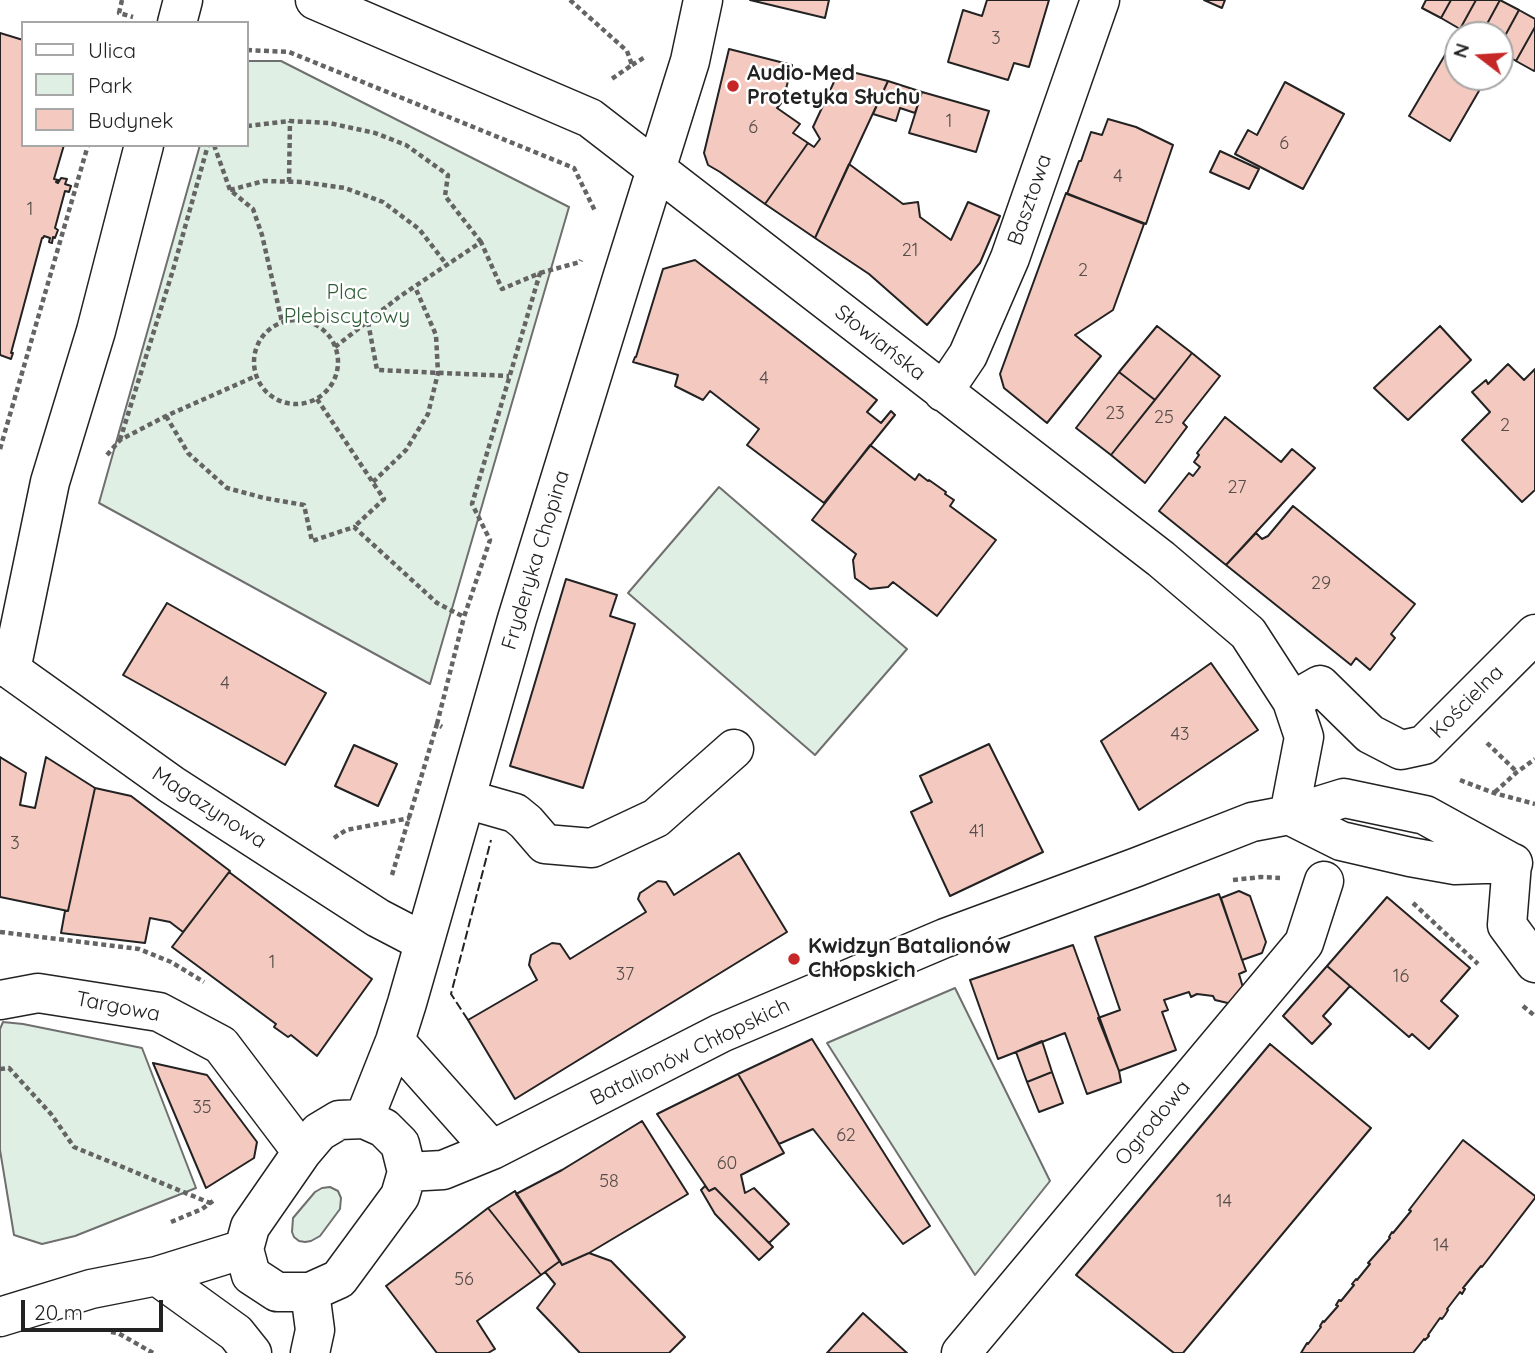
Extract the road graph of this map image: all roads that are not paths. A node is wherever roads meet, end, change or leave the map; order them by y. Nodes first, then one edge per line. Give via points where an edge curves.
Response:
1 (183, 0) edge
2 (315, 0) edge
3 (703, 0) edge
4 (1100, 0) edge
5 (178, 21) edge
6 (143, 147) edge
7 (656, 169) junction
8 (943, 392) junction
9 (1535, 634) edge
10 (5, 667) edge
11 (1292, 701) junction
12 (734, 749) dead end
13 (466, 799) junction
14 (1289, 815) junction
15 (1524, 864) edge
16 (1324, 881) dead end
17 (424, 943) junction
18 (1535, 963) edge
19 (0, 1000) edge
20 (395, 1041) junction
21 (364, 1119) junction
22 (492, 1150) junction
23 (302, 1152) junction
24 (407, 1172) junction
25 (244, 1249) junction
26 (158, 1276) junction
27 (310, 1292) junction
28 (0, 1317) edge
29 (252, 1353) edge
30 (310, 1353) edge
31 (961, 1353) edge

1 - 5 street
2 - 7 street, Słowiańska via 590,118
3 - 7 street, Fryderyka Chopina via 691,61
4 - 8 street, Basztowa via 1010,258 968,355
6 - 10 street via 96,331 50,482
7 - 8 street, Słowiańska
7 - 13 street, Fryderyka Chopina
8 - 11 street, Słowiańska via 1161,559 1248,633
9 - 11 street, Kościelna via 1424,745 1401,750 1370,734 1320,685
10 - 17 street, Magazynowa via 172,785
11 - 14 street, Słowiańska via 1304,737
12 - 13 street via 656,818 592,848 545,844 515,813
13 - 17 street, Fryderyka Chopina
14 - 15 street via 1341,841 1410,857 1455,865
14 - 22 street, Batalionów Chłopskich via 1252,822 933,943 720,1033
15 - 18 street via 1507,925
16 - 31 street, Ogrodowa via 1304,943
17 - 20 street, Fryderyka Chopina
19 - 23 street, Targowa via 37,993 159,1012 221,1045
20 - 21 street, Fryderyka Chopina
20 - 22 street
21 - 23 street via 339,1120 319,1132
21 - 24 street via 384,1128 400,1144
22 - 24 street, Batalionów Chłopskich via 443,1170
23 - 25 street via 250,1227
24 - 27 street via 401,1196 339,1279
25 - 26 street
25 - 27 street via 251,1275 277,1292
26 - 28 street via 91,1289
26 - 29 street via 236,1333
27 - 30 street via 315,1330

